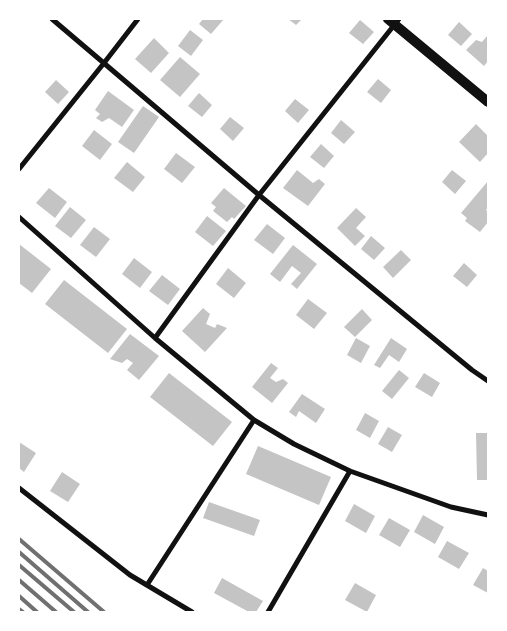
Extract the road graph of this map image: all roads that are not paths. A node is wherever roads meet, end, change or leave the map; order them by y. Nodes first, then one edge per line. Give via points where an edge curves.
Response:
1 (52, 19) edge
2 (138, 19) edge
3 (394, 21) edge
4 (104, 63) junction
5 (488, 102) edge
6 (19, 169) edge
7 (259, 195) junction
8 (19, 217) edge
9 (155, 338) junction
10 (488, 381) edge
11 (254, 420) junction
12 (350, 471) junction
13 (19, 488) edge
14 (488, 515) edge
15 (147, 585) junction
16 (192, 612) edge
17 (268, 612) edge

1 - 4 street
2 - 4 street
3 - 5 main road
3 - 7 street
4 - 6 street
4 - 7 street
7 - 9 street
7 - 10 street
8 - 9 street
9 - 11 street
11 - 12 street
11 - 15 street
12 - 14 street via 450,507
12 - 17 street
13 - 15 street
15 - 16 street

